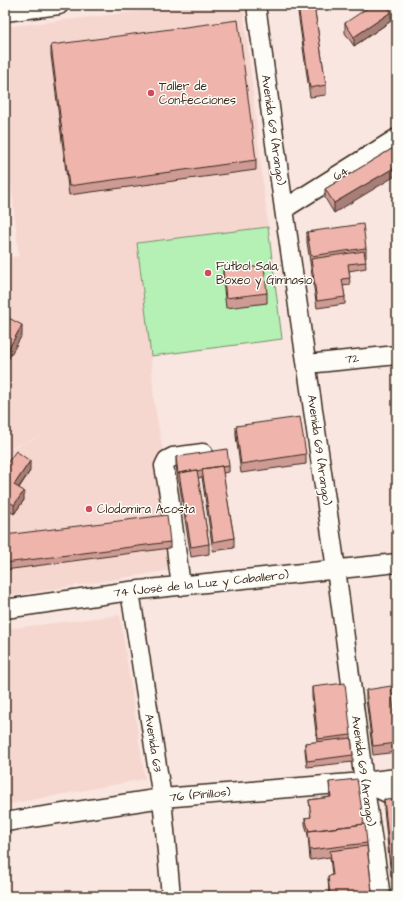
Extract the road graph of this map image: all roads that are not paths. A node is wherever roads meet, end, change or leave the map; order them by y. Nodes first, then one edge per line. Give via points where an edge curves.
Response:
1 (59, 5) edge
2 (256, 5) edge
3 (5, 12) edge
4 (397, 138) edge
5 (284, 209) junction
6 (397, 355) edge
7 (307, 364) junction
8 (203, 453) edge
9 (397, 563) edge
10 (336, 569) junction
11 (181, 586) junction
12 (130, 591) junction
13 (5, 609) edge
14 (397, 778) edge
15 (364, 782) junction
16 (397, 794) edge
17 (162, 798) junction
18 (5, 822) edge
19 (171, 896) edge
20 (382, 896) edge

1 - 3 street
2 - 5 street, Avenida 69 (Arango)
4 - 5 street, 64
5 - 7 street, Avenida 69 (Arango)
6 - 7 street, 72
7 - 10 street, Avenida 69 (Arango)
8 - 11 street via 167,460 164,466
9 - 10 street, 74 (José de la Luz y Caballero)
10 - 11 street, 74 (José de la Luz y Caballero)
10 - 15 street, Avenida 69 (Arango)
11 - 12 street, 74 (José de la Luz y Caballero)
12 - 13 street, 74 (José de la Luz y Caballero)
12 - 17 street, Avenida 63
14 - 15 street, 76 (Pinillos)
15 - 16 street
15 - 17 street, 76 (Pinillos)
15 - 20 street, Avenida 69 (Arango)
17 - 18 street, 76 (Pinillos)
17 - 19 street, Avenida 63

